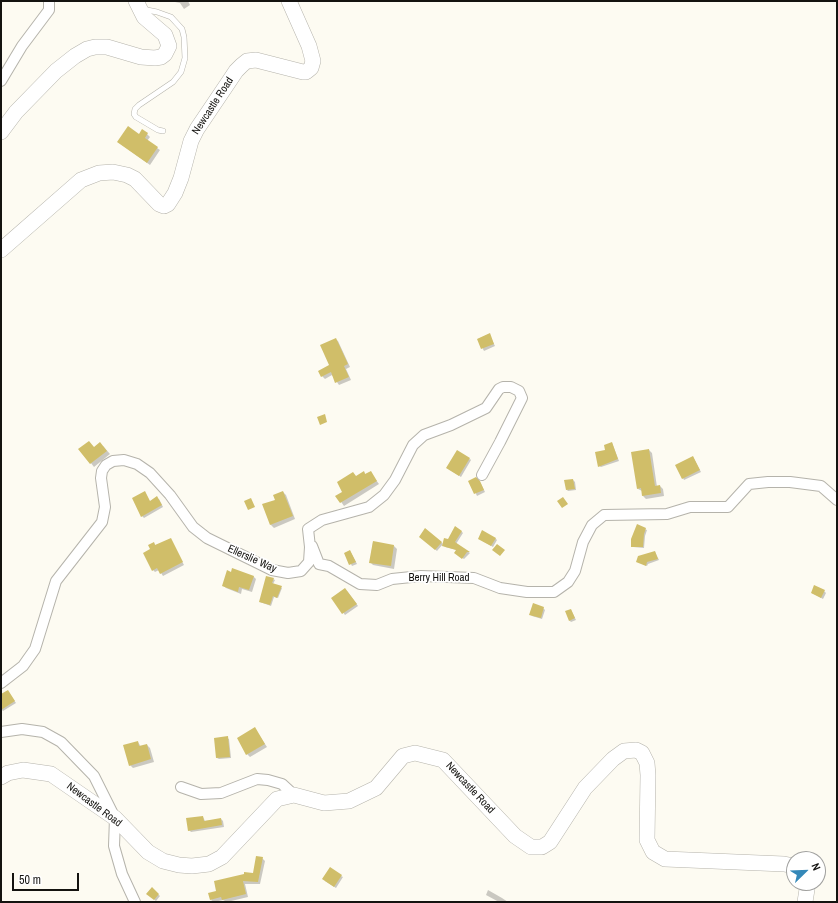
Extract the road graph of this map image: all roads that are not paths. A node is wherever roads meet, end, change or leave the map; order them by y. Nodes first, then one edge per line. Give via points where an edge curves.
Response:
1 (49, 1) edge
2 (289, 1) edge
3 (138, 5) edge
4 (1, 81) edge
5 (1, 132) edge
6 (163, 132) dead end
7 (1, 250) edge
8 (482, 475) dead end
9 (837, 500) edge
10 (309, 540) junction
11 (1, 683) edge
12 (1, 732) edge
13 (1, 776) edge
14 (180, 787) dead end
15 (294, 795) junction
16 (116, 818) junction
17 (786, 864) edge
18 (807, 891) edge
19 (135, 902) edge
20 (806, 902) edge

1 - 4 street via 49,10 22,46
2 - 7 main road, Newcastle Road via 309,46 313,61 311,68 303,72 256,60 247,61 242,65 191,141 181,178 168,204 160,204 127,174 100,173 81,180
3 - 5 main road via 144,17 165,35 169,46 165,54 155,58 141,57 107,47 88,49 56,71 16,112
3 - 6 lane via 171,17 182,29 184,37 185,58 181,72 173,82 139,105 134,114
8 - 10 street, Ellerslie Way via 522,398 519,391 511,386 499,389 486,408 424,435 412,445 395,480 384,495 369,507 322,520 308,529
9 - 10 street, Berry Hill Road via 821,486 768,482 749,484 728,508 690,507 667,514 604,515 592,525 583,542 575,572 568,582 554,592 500,588 474,578 421,576 392,579 377,585 360,584 329,566 319,564
10 - 11 street, Ellerslie Way via 309,562 301,571 288,573 272,570 206,538 193,527 150,473 137,464 124,460 113,461 102,470 105,507 102,522 56,581 35,649 23,666
12 - 16 street via 22,729 43,732 60,742 94,776
13 - 16 main road, Newcastle Road via 23,770 51,774
14 - 15 street via 201,794 221,793 257,779 282,784
15 - 16 main road, Newcastle Road via 277,799 222,857 209,864 179,865 163,860 148,852
15 - 17 main road, Newcastle Road via 324,803 349,801 376,788 404,756 415,752 443,760 515,836 531,847 542,847 550,842 586,788 613,759 624,751 636,750 642,753 647,763 646,827 647,840 652,852 665,859
16 - 19 street via 114,846 122,874
18 - 20 main road

